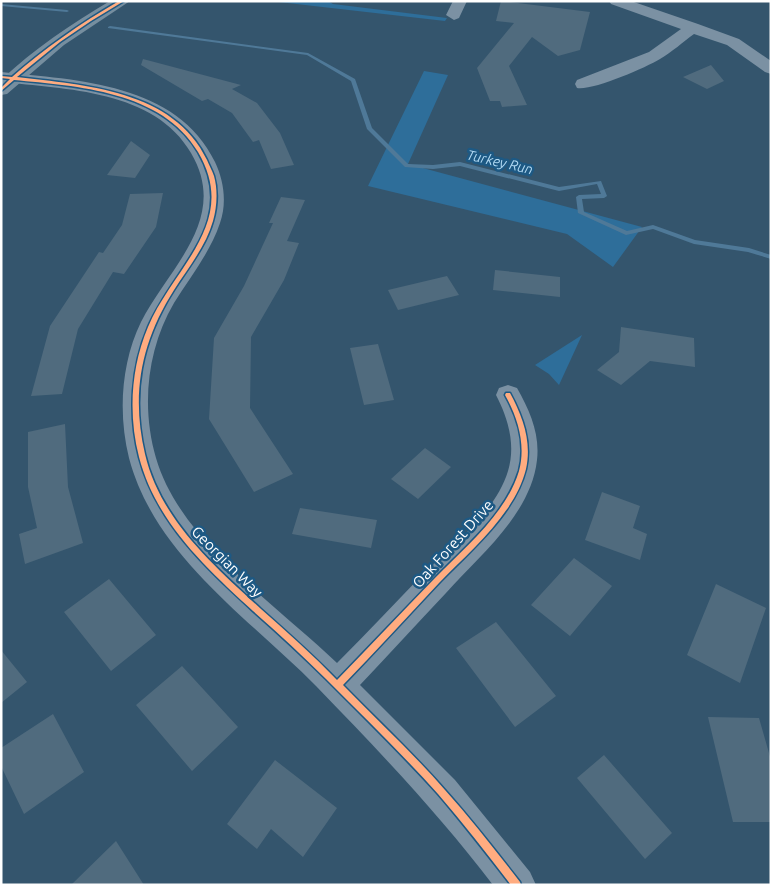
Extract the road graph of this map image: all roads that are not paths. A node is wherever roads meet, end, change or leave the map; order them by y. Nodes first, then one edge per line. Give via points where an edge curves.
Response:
1 (122, 1) edge
2 (616, 1) edge
3 (693, 26) junction
4 (771, 69) edge
5 (5, 82) edge
6 (582, 84) dead end
7 (508, 395) dead end
8 (338, 685) junction
9 (518, 885) edge

1 - 5 main road via 64,36
2 - 3 street
3 - 4 street via 733,42
3 - 6 street via 655,55
5 - 8 street, Georgian Way via 81,87 132,100 172,121 200,150 213,186 213,206 208,230 198,252 167,296 142,353 135,391 142,458 156,494 197,554
7 - 8 street, Oak Forest Drive via 522,425 526,448 522,471 511,497 485,530
8 - 9 street, Georgian Way via 442,792

